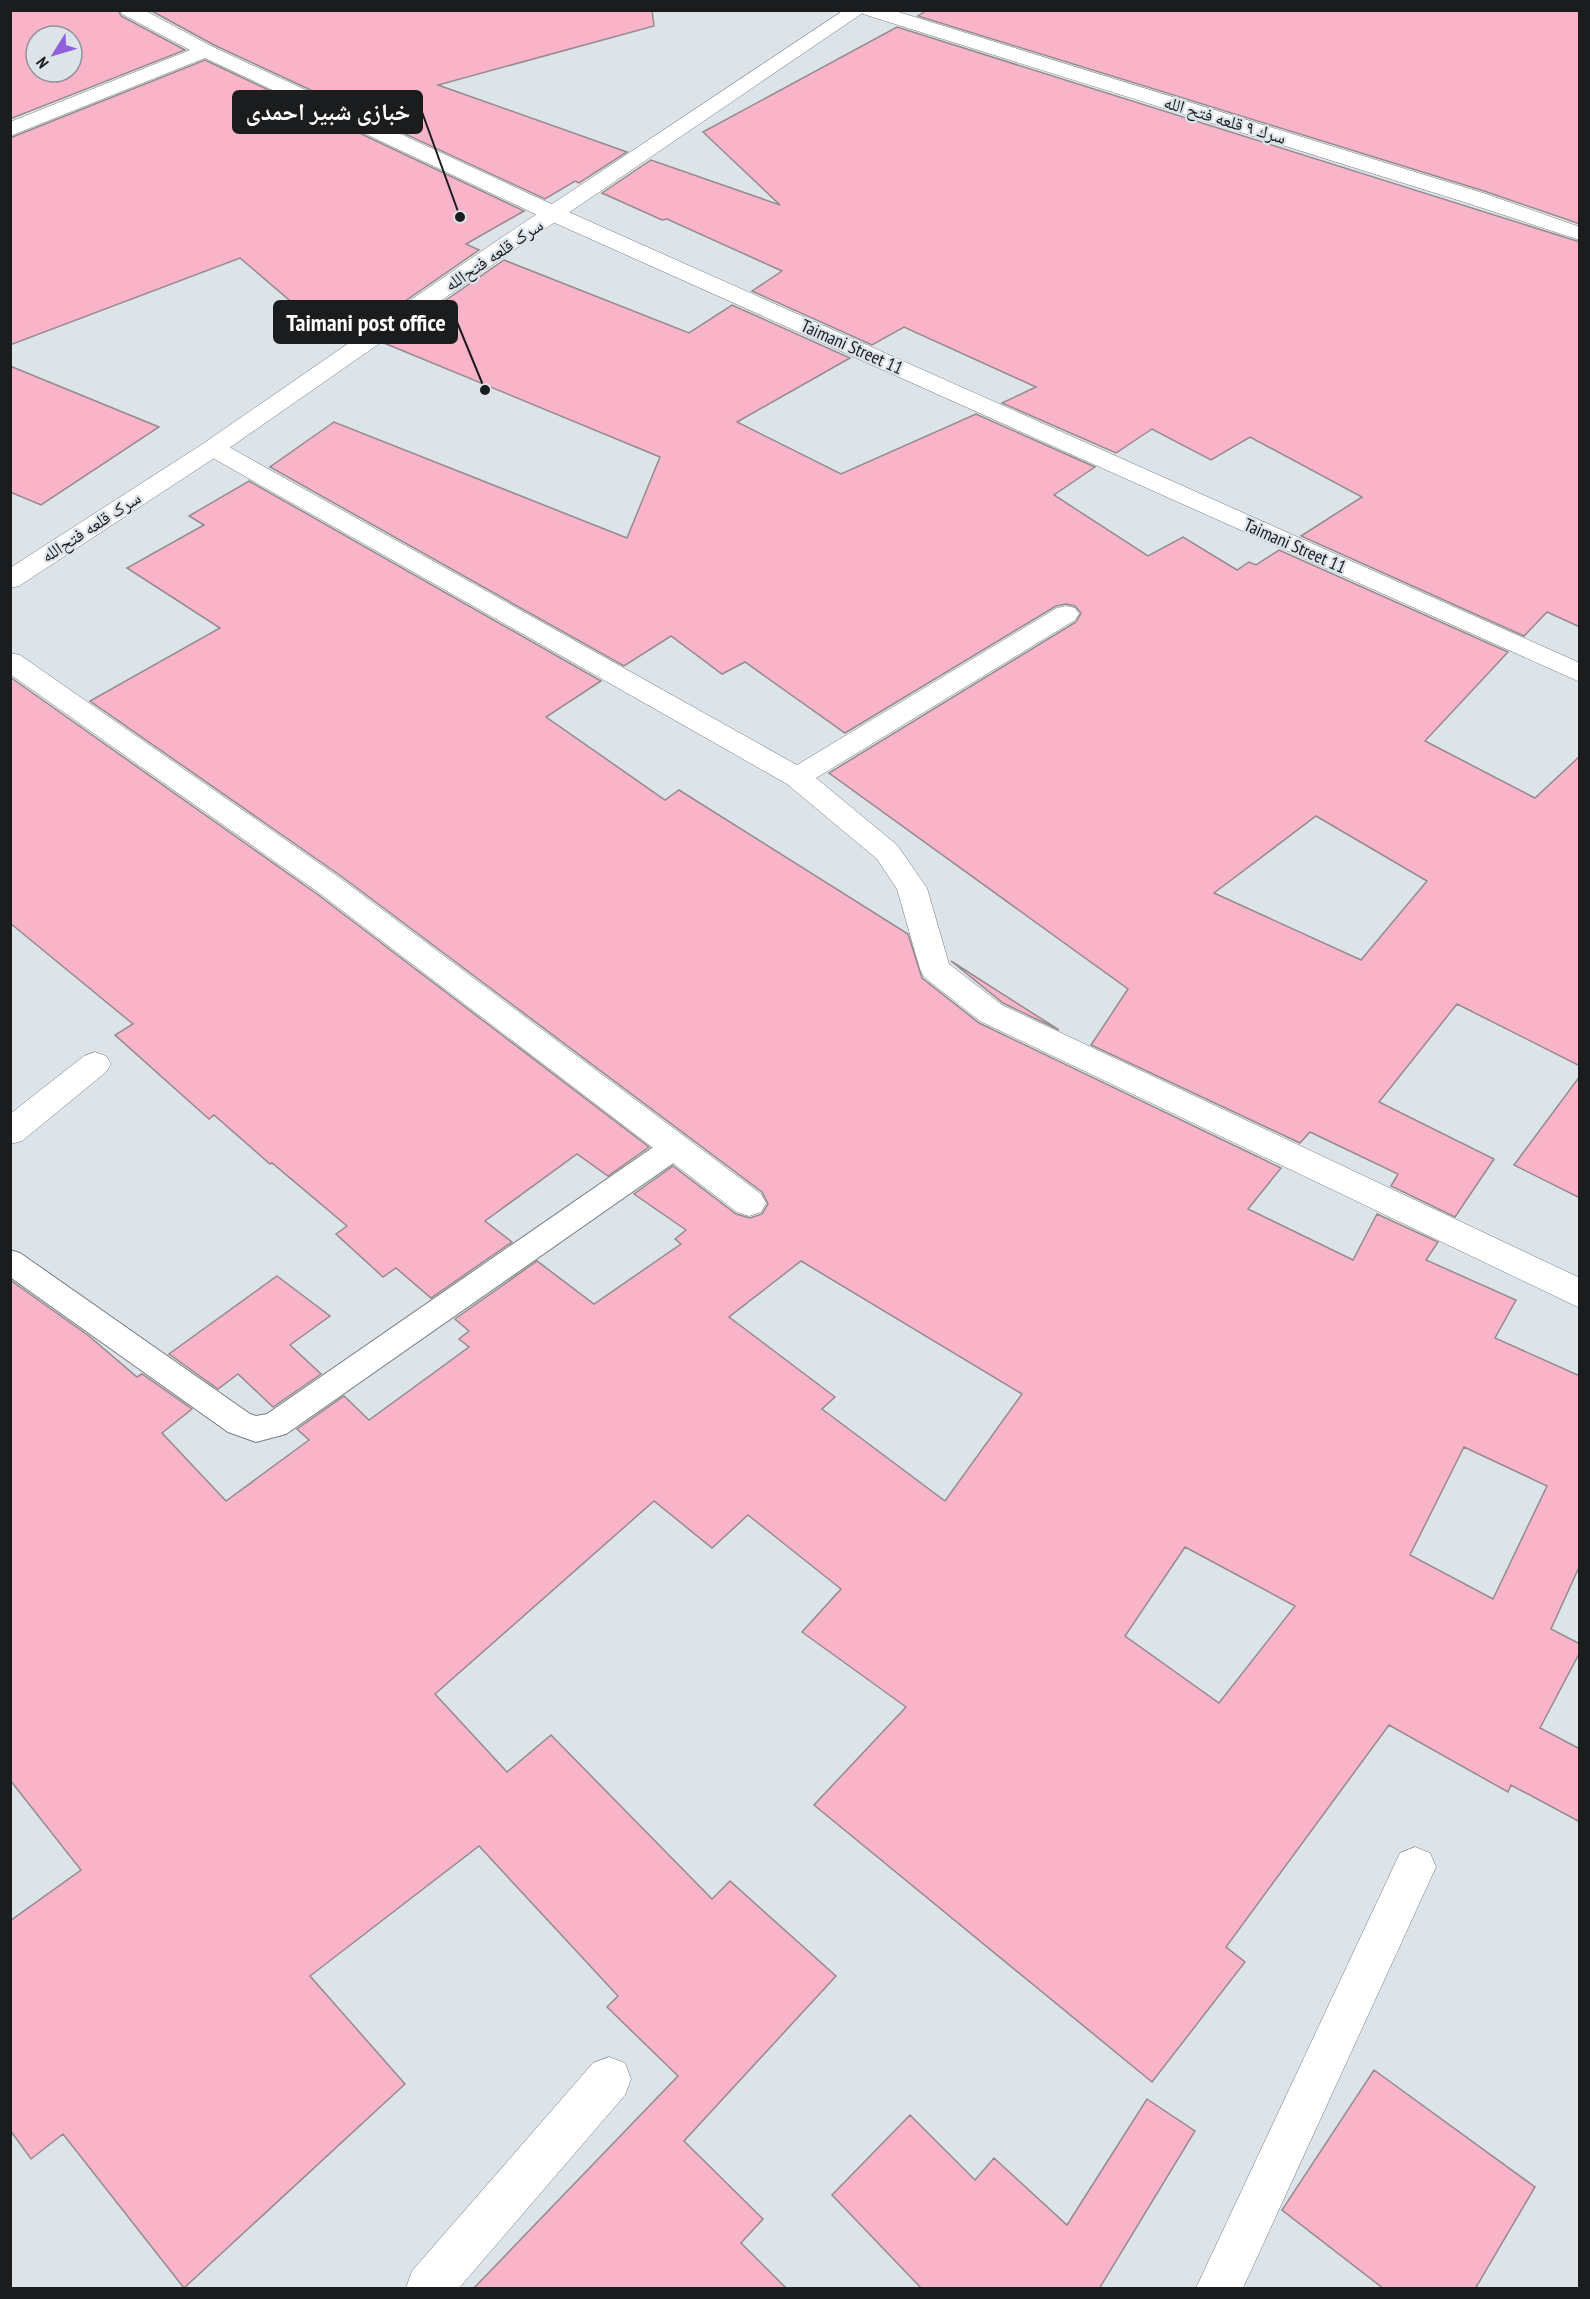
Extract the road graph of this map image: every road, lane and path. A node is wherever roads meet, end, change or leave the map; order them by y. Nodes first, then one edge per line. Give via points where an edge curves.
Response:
1 (129, 10) edge
2 (858, 10) edge
3 (870, 10) edge
4 (206, 51) junction
5 (10, 130) edge
6 (554, 214) junction
7 (1580, 234) edge
8 (213, 448) junction
9 (12, 577) edge
10 (1066, 614) dead end
11 (10, 661) edge
12 (1580, 674) edge
13 (797, 777) junction
14 (95, 1064) dead end
15 (10, 1132) edge
16 (675, 1147) junction
17 (749, 1203) dead end
18 (10, 1261) edge
19 (1580, 1294) edge
20 (1415, 1867) dead end
21 (609, 2079) dead end
22 (429, 2289) edge
23 (1219, 2289) edge

1 - 4 street, Taimani Street 11
2 - 6 street, سرک قلعه فتح‌الله
3 - 7 street, سرك ٩ قلعه فتح الله
4 - 5 street
4 - 6 street, Taimani Street 11
6 - 8 street, سرک قلعه فتح‌الله
6 - 12 street, Taimani Street 11
8 - 9 street, سرک قلعه فتح‌الله
8 - 13 street
10 - 13 street
11 - 16 street via 329,885
13 - 19 street via 887,852 912,888 935,969 991,1012
14 - 15 street
16 - 17 street
16 - 18 lane via 275,1425 256,1430 239,1423
20 - 23 street
21 - 22 street

